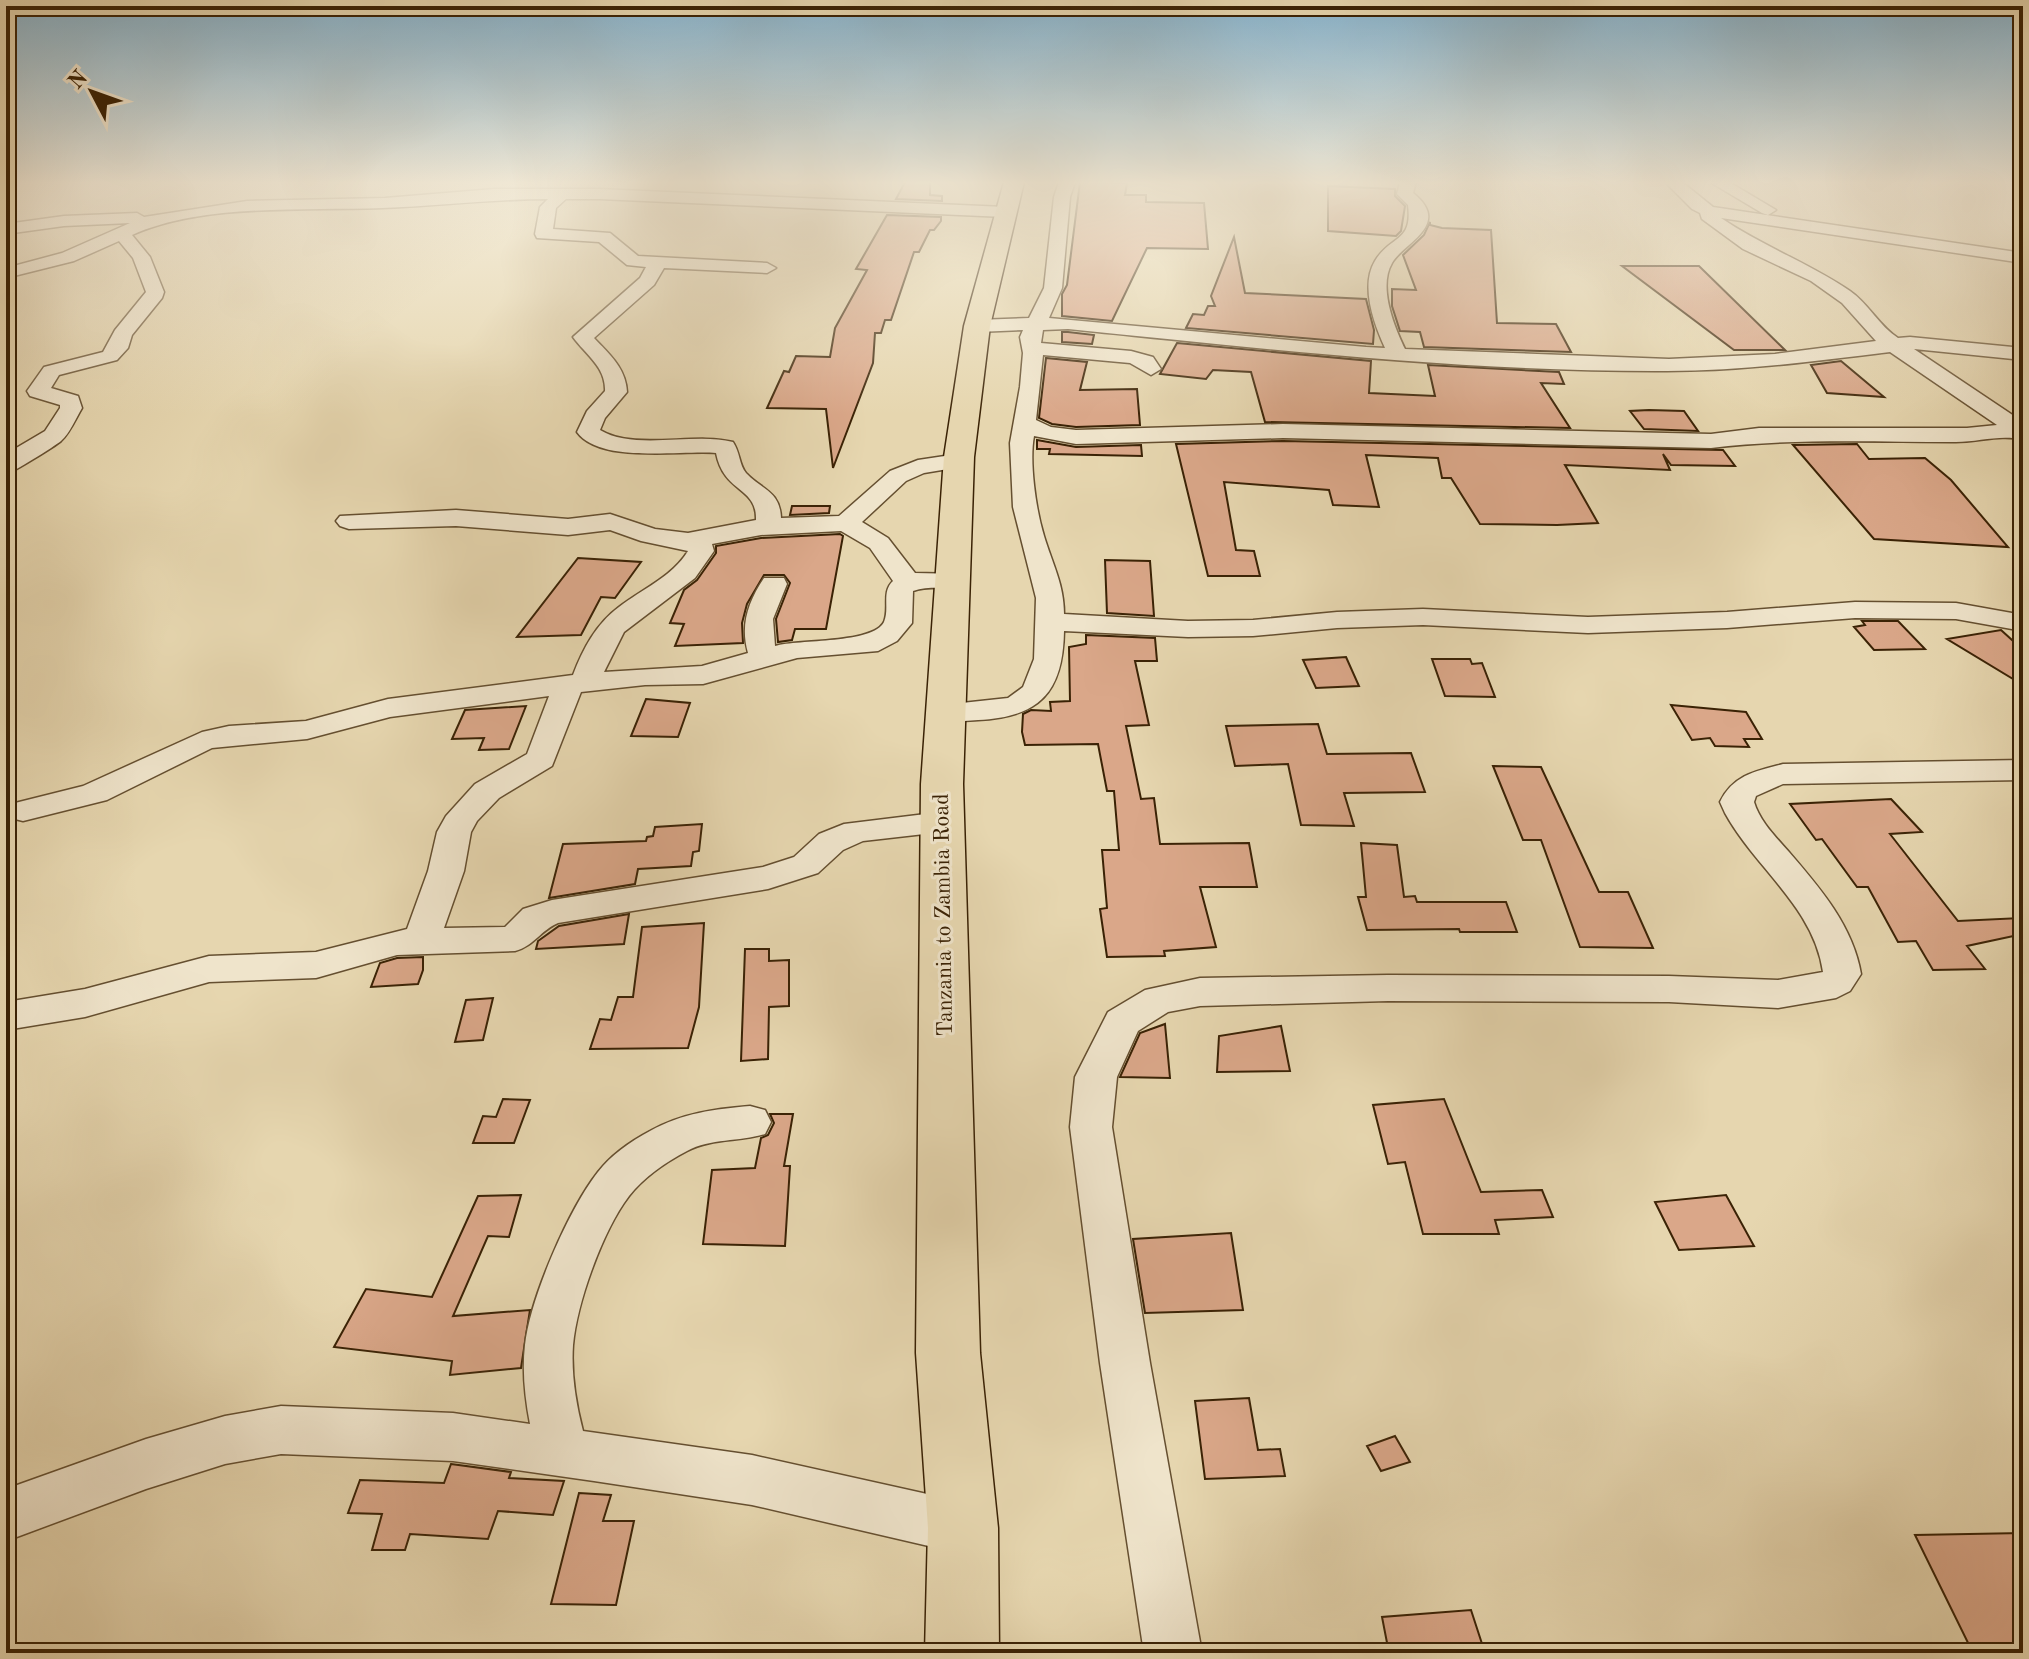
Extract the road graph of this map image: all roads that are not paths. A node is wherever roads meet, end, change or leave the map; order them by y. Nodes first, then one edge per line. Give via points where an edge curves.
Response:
1 (59, 259) edge
2 (142, 259) edge
3 (629, 259) edge
4 (994, 259) edge
5 (1056, 259) edge
6 (1386, 259) edge
7 (1782, 259) edge
8 (658, 262) junction
9 (767, 268) dead end
10 (6, 273) edge
11 (977, 326) junction
12 (1035, 336) junction
13 (1894, 346) junction
14 (2023, 354) edge
15 (1398, 355) junction
16 (1151, 369) dead end
17 (1023, 422) junction
18 (2021, 430) edge
19 (958, 461) junction
20 (6, 467) edge
21 (349, 521) dead end
22 (846, 523) junction
23 (768, 526) junction
24 (698, 540) junction
25 (930, 581) junction
26 (774, 584) dead end
27 (1051, 622) junction
28 (2023, 623) edge
29 (764, 657) junction
30 (577, 685) junction
31 (945, 713) junction
32 (2023, 770) edge
33 (23, 811) dead end
34 (942, 822) junction
35 (422, 940) junction
36 (6, 1016) edge
37 (750, 1122) dead end
38 (563, 1453) junction
39 (6, 1515) edge
40 (963, 1528) junction
41 (962, 1653) edge
42 (1173, 1653) edge

1 - 10 street
2 - 20 street via 153,298 122,334 115,352 51,371 38,391 70,401 71,408 53,436
3 - 8 street
4 - 11 highway, Tanzania to Zambia Road
5 - 12 street via 1053,288
6 - 15 street via 1378,292 1380,316
7 - 13 street via 1849,299
8 - 9 street
8 - 23 street via 648,281 584,335 617,385 588,432 611,442 725,447 736,476 765,498
11 - 12 street
11 - 19 highway, Tanzania to Zambia Road
12 - 15 street via 1195,334
12 - 16 street via 1146,361
12 - 17 street
13 - 14 street
13 - 15 street via 1669,365
13 - 18 street
17 - 18 street via 1046,433 1076,437 1283,431 1711,441 1759,435
17 - 27 street via 1025,507 1045,571
19 - 22 street via 898,476
19 - 25 highway, Tanzania to Zambia Road
21 - 24 street via 456,518 568,527 610,522 663,539
22 - 23 street
22 - 25 street
23 - 24 street
24 - 30 street via 701,551 692,565 619,620
25 - 29 street via 900,588 898,623 878,641
25 - 31 highway, Tanzania to Zambia Road
26 - 29 street via 759,609 757,633
27 - 28 street via 1243,629 1423,617 1588,625 1855,610 1956,611
27 - 31 street via 1049,659 1032,695 1001,710
29 - 30 street via 703,675
30 - 33 street via 426,700 307,730 216,737 95,793
30 - 35 street via 541,759 487,791 463,816
31 - 34 highway, Tanzania to Zambia Road
32 - 42 street via 1783,774 1750,783 1742,791 1737,802 1745,819 1838,947 1842,974 1822,988 1778,994 1388,988 1200,992 1159,1000 1122,1022 1096,1077 1091,1127
34 - 35 street via 856,831 831,842 806,865 768,878 552,912 536,918 515,939
34 - 40 highway, Tanzania to Zambia Road via 948,1353
35 - 36 street via 375,946 316,965 199,970 85,1003
37 - 38 street via 695,1129 677,1138 635,1166 607,1194 554,1315 551,1381
38 - 39 street via 453,1437 281,1430 146,1464
38 - 40 street via 752,1480
40 - 41 highway, Tanzania to Zambia Road

